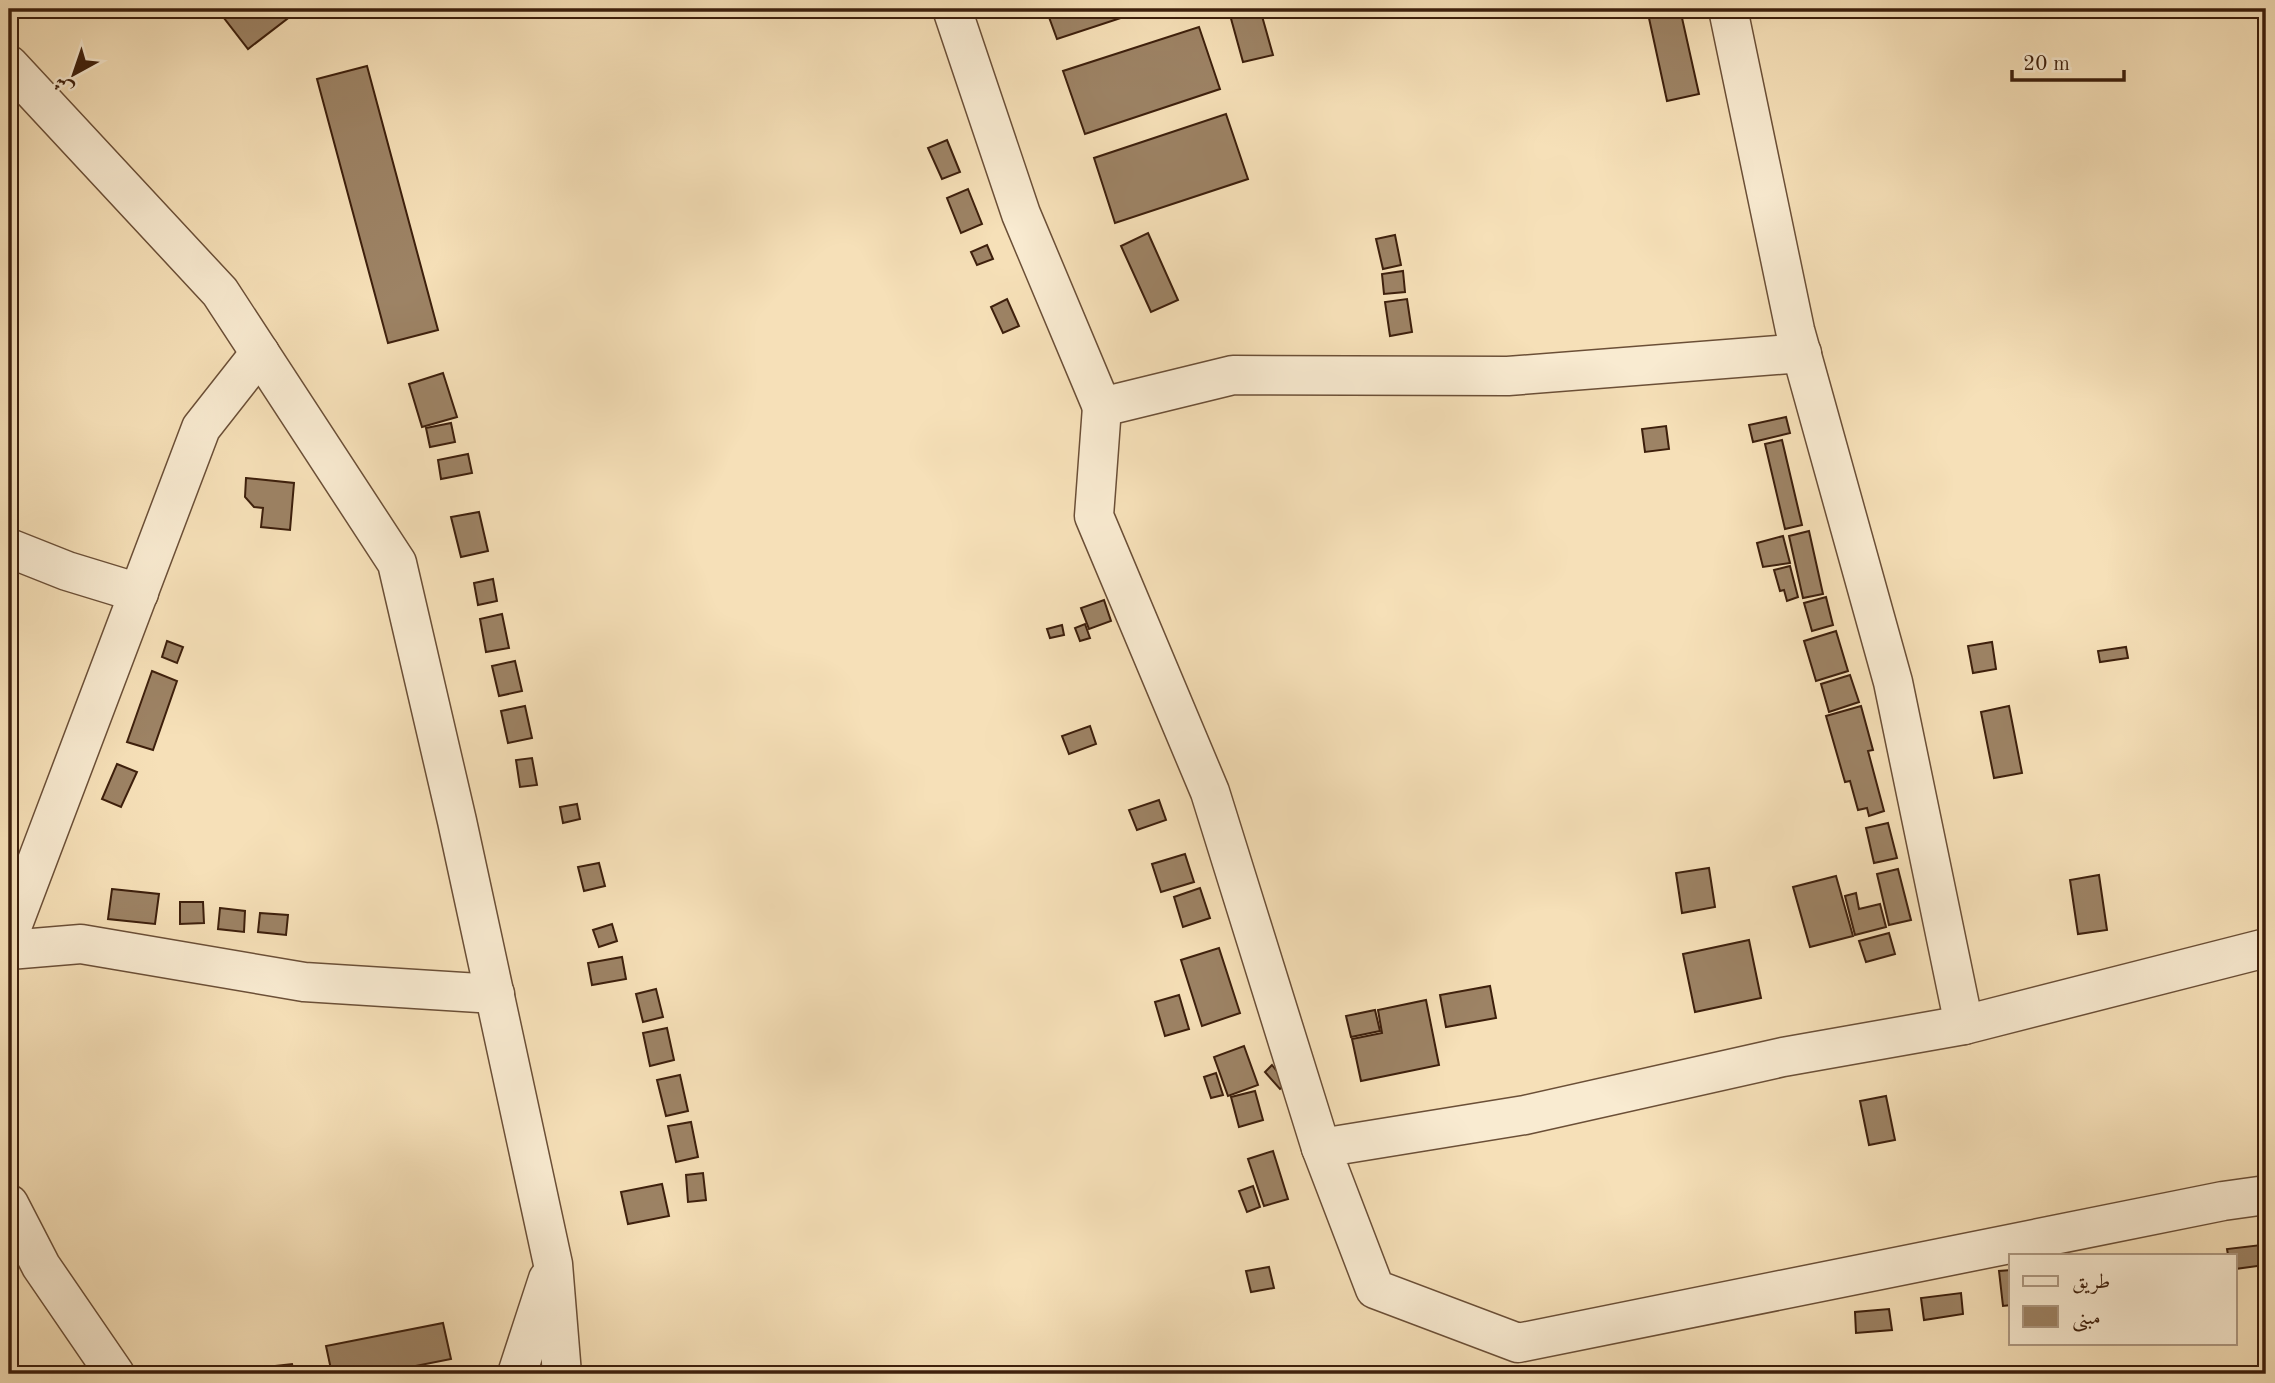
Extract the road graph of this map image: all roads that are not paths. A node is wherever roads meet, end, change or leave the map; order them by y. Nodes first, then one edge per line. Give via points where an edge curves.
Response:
1 (952, 9) edge
2 (1728, 9) edge
3 (9, 65) edge
4 (260, 353) junction
5 (1802, 353) junction
6 (1102, 407) junction
7 (9, 548) edge
8 (139, 593) junction
9 (9, 935) edge
10 (2266, 948) edge
11 (9, 950) edge
12 (495, 994) junction
13 (1964, 1025) junction
14 (1321, 1148) junction
15 (2266, 1195) edge
16 (9, 1204) edge
17 (552, 1264) junction
18 (116, 1374) edge
19 (517, 1374) edge
20 (562, 1374) edge

1 - 6 street via 1021,214
2 - 5 street
3 - 4 street via 220,292
4 - 8 street via 201,428
4 - 12 street via 397,563
5 - 6 street via 1508,376 1233,375
5 - 13 street via 1892,682
6 - 14 street via 1094,516 1210,792
7 - 8 street
8 - 9 street
10 - 13 street
11 - 12 street via 81,944 304,982
12 - 17 street
13 - 14 street via 1783,1057 1525,1115
14 - 15 street via 1374,1289 1518,1343
16 - 18 street via 41,1266
17 - 19 street
17 - 20 street

